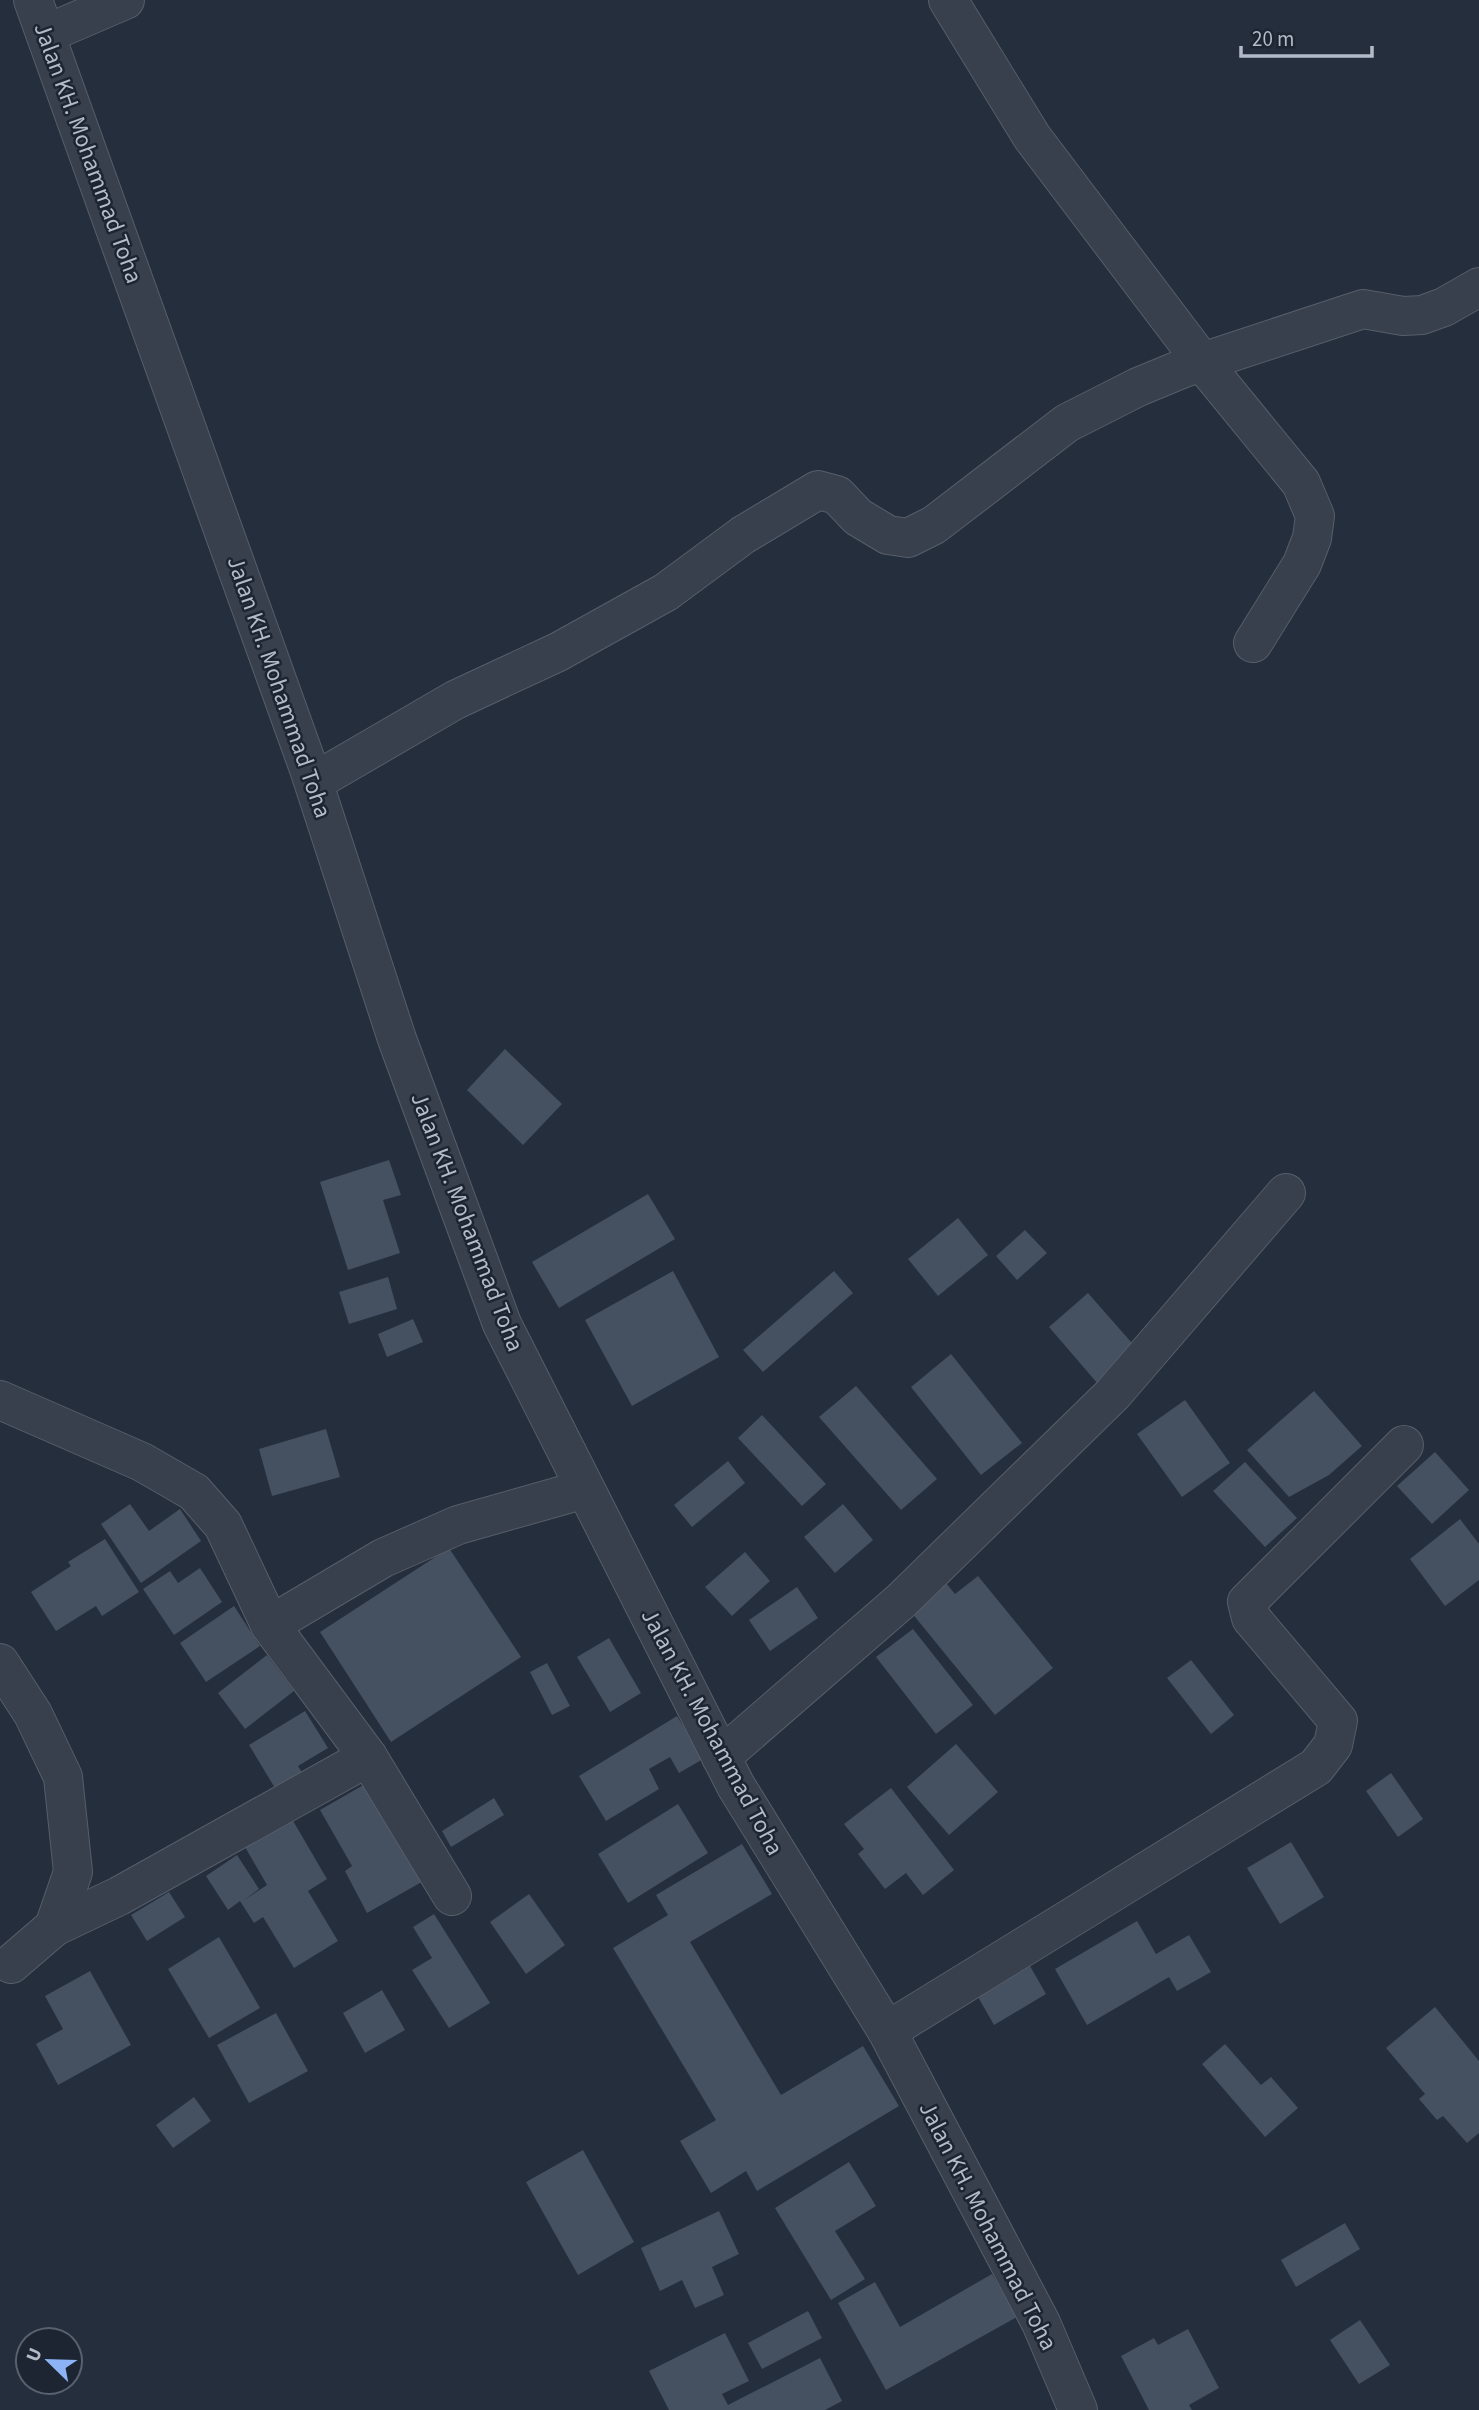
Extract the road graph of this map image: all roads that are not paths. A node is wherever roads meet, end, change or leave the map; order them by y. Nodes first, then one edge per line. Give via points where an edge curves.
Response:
1 (125, 0) edge
2 (948, 0) edge
3 (39, 17) edge
4 (1479, 287) edge
5 (1203, 363) junction
6 (1253, 643) dead end
7 (314, 782) junction
8 (1286, 1193) dead end
9 (0, 1400) edge
10 (1404, 1445) dead end
11 (585, 1489) junction
12 (270, 1625) junction
13 (0, 1662) edge
14 (721, 1757) junction
15 (368, 1758) junction
16 (452, 1896) dead end
17 (54, 1927) junction
18 (11, 1964) dead end
19 (887, 2031) junction
20 (1078, 2410) edge

1 - 3 street
2 - 5 street via 1032,137
3 - 7 street, Jalan KH. Mohammad Toha
4 - 5 street via 1422,315 1363,309
5 - 6 street via 1301,483 1315,516 1303,564
5 - 7 street via 1138,387 1067,423 934,525 908,538 888,535 858,517 837,495 818,491 809,495 743,535 666,592 558,652 455,700
7 - 11 street, Jalan KH. Mohammad Toha via 397,1039 502,1324
8 - 14 street via 1113,1394 901,1601
9 - 12 street via 142,1462 194,1492 223,1525
10 - 19 street via 1247,1602 1251,1618 1338,1721 1333,1745 1316,1767
11 - 12 street via 458,1525 383,1558
11 - 14 street, Jalan KH. Mohammad Toha
12 - 15 street
13 - 17 street via 33,1714 63,1777 73,1872
14 - 19 street, Jalan KH. Mohammad Toha
15 - 16 street
15 - 17 street via 119,1896
17 - 18 street
19 - 20 street, Jalan KH. Mohammad Toha via 1041,2323

